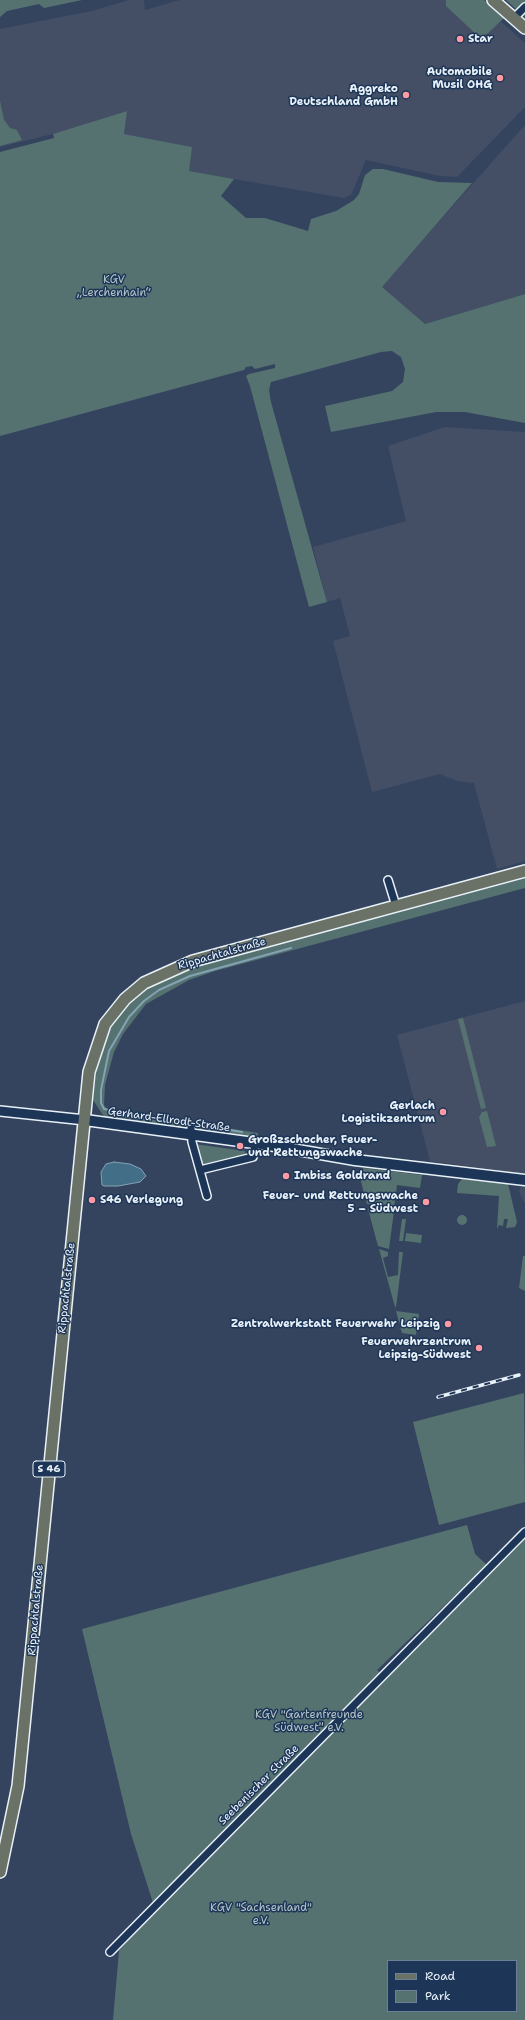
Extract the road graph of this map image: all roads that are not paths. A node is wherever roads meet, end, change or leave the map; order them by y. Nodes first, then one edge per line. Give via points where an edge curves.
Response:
1 (493, 0) edge
2 (525, 7) edge
3 (514, 18) junction
4 (525, 28) edge
5 (525, 871) edge
6 (388, 880) dead end
7 (396, 906) junction
8 (0, 1110) edge
9 (85, 1120) junction
10 (191, 1132) junction
11 (255, 1144) junction
12 (200, 1170) junction
13 (525, 1180) edge
14 (207, 1196) dead end
15 (525, 1532) edge
16 (0, 1872) edge
17 (110, 1952) dead end

1 - 3 main road
2 - 3 street
3 - 4 main road
5 - 7 main road, Rippachtalstraße
6 - 7 street
7 - 9 main road, Rippachtalstraße via 193,961 144,983 125,999 105,1024 90,1072
8 - 9 street, Gerhard-Ellrodt-Straße
9 - 10 main road, Gerhard-Ellrodt-Straße
9 - 16 main road, Rippachtalstraße / S 46 via 18,1786
10 - 11 main road, Gerhard-Ellrodt-Straße
10 - 12 street
11 - 12 street via 253,1157
11 - 13 main road, Gerhard-Ellrodt-Straße via 355,1160
12 - 14 street
15 - 17 street, Seebenischer Straße

